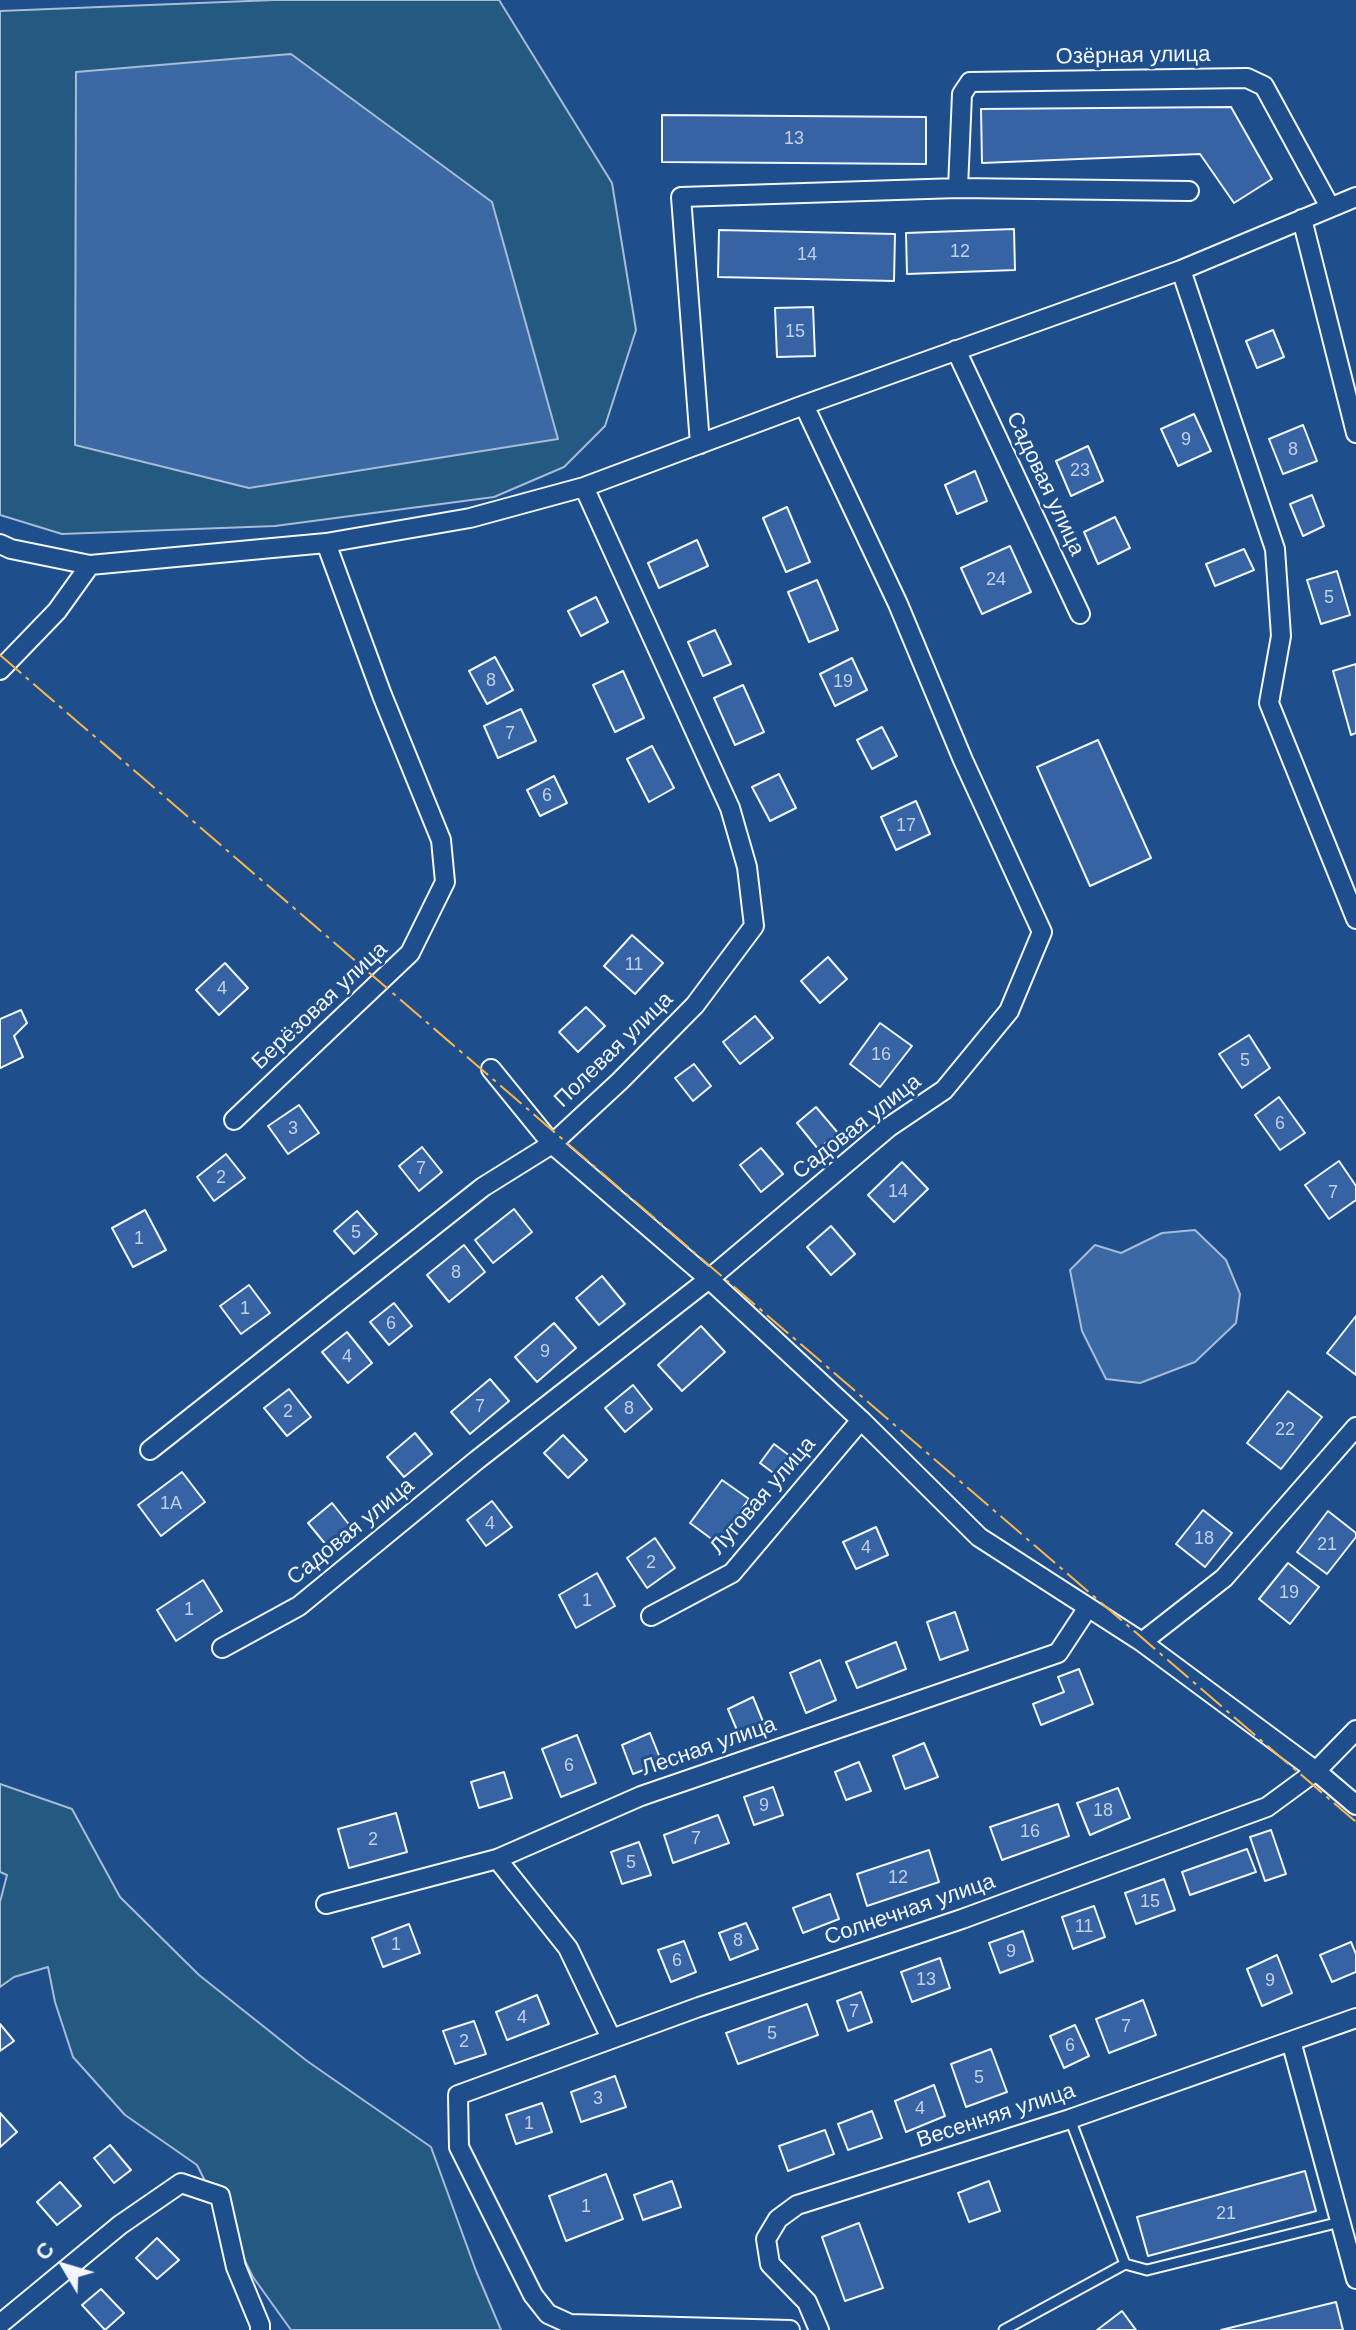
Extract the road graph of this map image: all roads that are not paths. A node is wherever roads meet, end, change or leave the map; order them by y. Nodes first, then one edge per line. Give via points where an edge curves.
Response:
1 (958, 188) junction
2 (1189, 191) dead end
3 (1356, 197) edge
4 (1330, 207) junction
5 (1302, 219) junction
6 (1181, 270) junction
7 (956, 350) junction
8 (804, 405) junction
9 (1356, 433) edge
10 (700, 444) junction
11 (584, 487) junction
12 (326, 543) junction
13 (0, 544) edge
14 (90, 565) junction
15 (1080, 614) dead end
16 (0, 670) edge
17 (1356, 919) edge
18 (491, 1069) dead end
19 (234, 1120) dead end
20 (552, 1144) junction
21 (709, 1279) junction
22 (861, 1420) junction
23 (1356, 1427) edge
24 (150, 1450) dead end
25 (1087, 1609) junction
26 (651, 1616) dead end
27 (1142, 1642) junction
28 (222, 1648) dead end
29 (1356, 1730) edge
30 (1316, 1771) junction
31 (1356, 1805) edge
32 (497, 1859) junction
33 (326, 1904) dead end
34 (1356, 2018) edge
35 (611, 2038) junction
36 (1291, 2041) junction
37 (1070, 2119) junction
38 (1342, 2222) junction
39 (1125, 2264) junction
40 (1356, 2279) edge
41 (0, 2324) edge
42 (260, 2330) edge
43 (790, 2330) edge
44 (819, 2330) edge
45 (1004, 2330) edge

1 - 2 street
1 - 4 street, Озёрная улица via 962,94 970,82 1247,78 1264,86
1 - 10 street via 681,197
3 - 4 street
4 - 5 street
5 - 6 street
5 - 9 street
6 - 7 street
6 - 17 street via 1275,549 1281,636 1269,703
7 - 8 street
7 - 15 street, Садовая улица
8 - 10 street
8 - 21 street, Садовая улица via 1042,932 1009,1011 944,1090 889,1127
10 - 11 street
11 - 12 street via 470,518
11 - 20 street, Полевая улица via 730,808 747,867 754,926 695,1005
12 - 14 street
12 - 19 street, Берёзовая улица via 441,840 445,882 410,953
13 - 14 street
14 - 16 street via 57,611
18 - 20 street
20 - 21 street
20 - 24 street, Полевая улица via 483,1187
21 - 22 street
21 - 28 street, Садовая улица via 299,1606
22 - 25 street via 979,1537
22 - 26 street, Луговая улица via 732,1573
23 - 27 street via 1224,1578
25 - 27 street
25 - 32 street, Лесная улица via 1058,1653 641,1796
27 - 30 street
29 - 30 street, Солнечная улица
30 - 31 street
30 - 35 street, Солнечная улица via 1267,1807 962,1919
32 - 33 street, Лесная улица
32 - 35 street via 568,1948
34 - 36 street, Весенняя улица
35 - 43 street, Солнечная улица via 458,2095 459,2147 533,2295 548,2314 570,2324
36 - 37 street, Весенняя улица
36 - 38 street
37 - 39 lane
37 - 44 street, Весенняя улица via 797,2205 778,2219 766,2239 770,2264 807,2302
38 - 39 lane via 1147,2270
38 - 40 street
39 - 45 lane
41 - 42 street via 120,2225 181,2183 220,2196 236,2267

